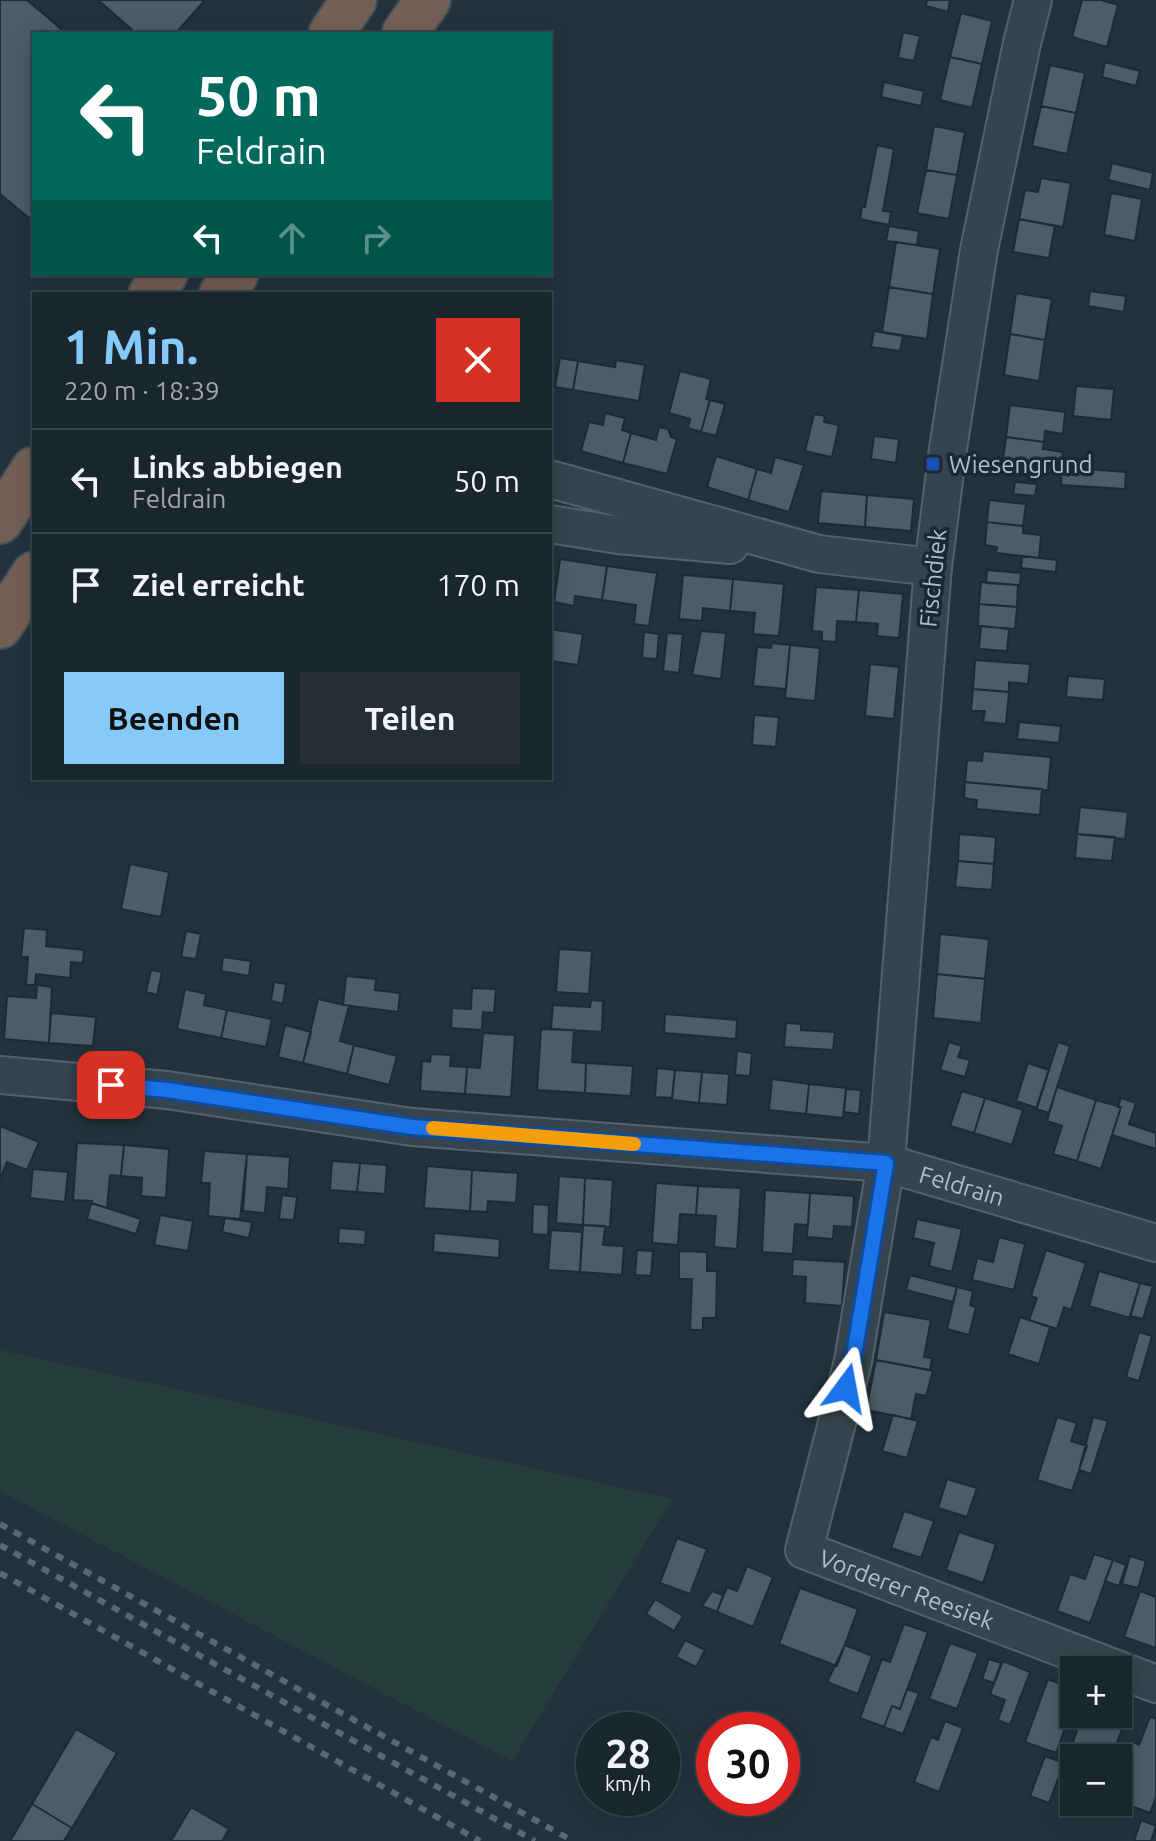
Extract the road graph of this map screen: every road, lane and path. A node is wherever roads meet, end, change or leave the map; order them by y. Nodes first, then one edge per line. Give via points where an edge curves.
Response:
1 (354, 0) edge
2 (428, 0) edge
3 (1033, 0) edge
4 (332, 32) edge
5 (405, 32) edge
6 (32, 472) edge
7 (552, 480) edge
8 (0, 521) edge
9 (552, 524) edge
10 (819, 554) junction
11 (933, 567) junction
12 (32, 577) edge
13 (0, 626) edge
14 (0, 1075) edge
15 (886, 1163) junction
16 (1156, 1243) edge
17 (1156, 1684) edge

1 - 4 highway
2 - 5 highway
3 - 11 street, Fischdiek via 979,250
6 - 8 highway
7 - 10 street
9 - 10 street
10 - 11 street
11 - 15 street, Fischdiek
12 - 13 highway
14 - 15 street, Feldrain via 167,1090 412,1127
15 - 16 street, Feldrain
15 - 17 street, Vorderer Reesiek via 853,1361 804,1550

